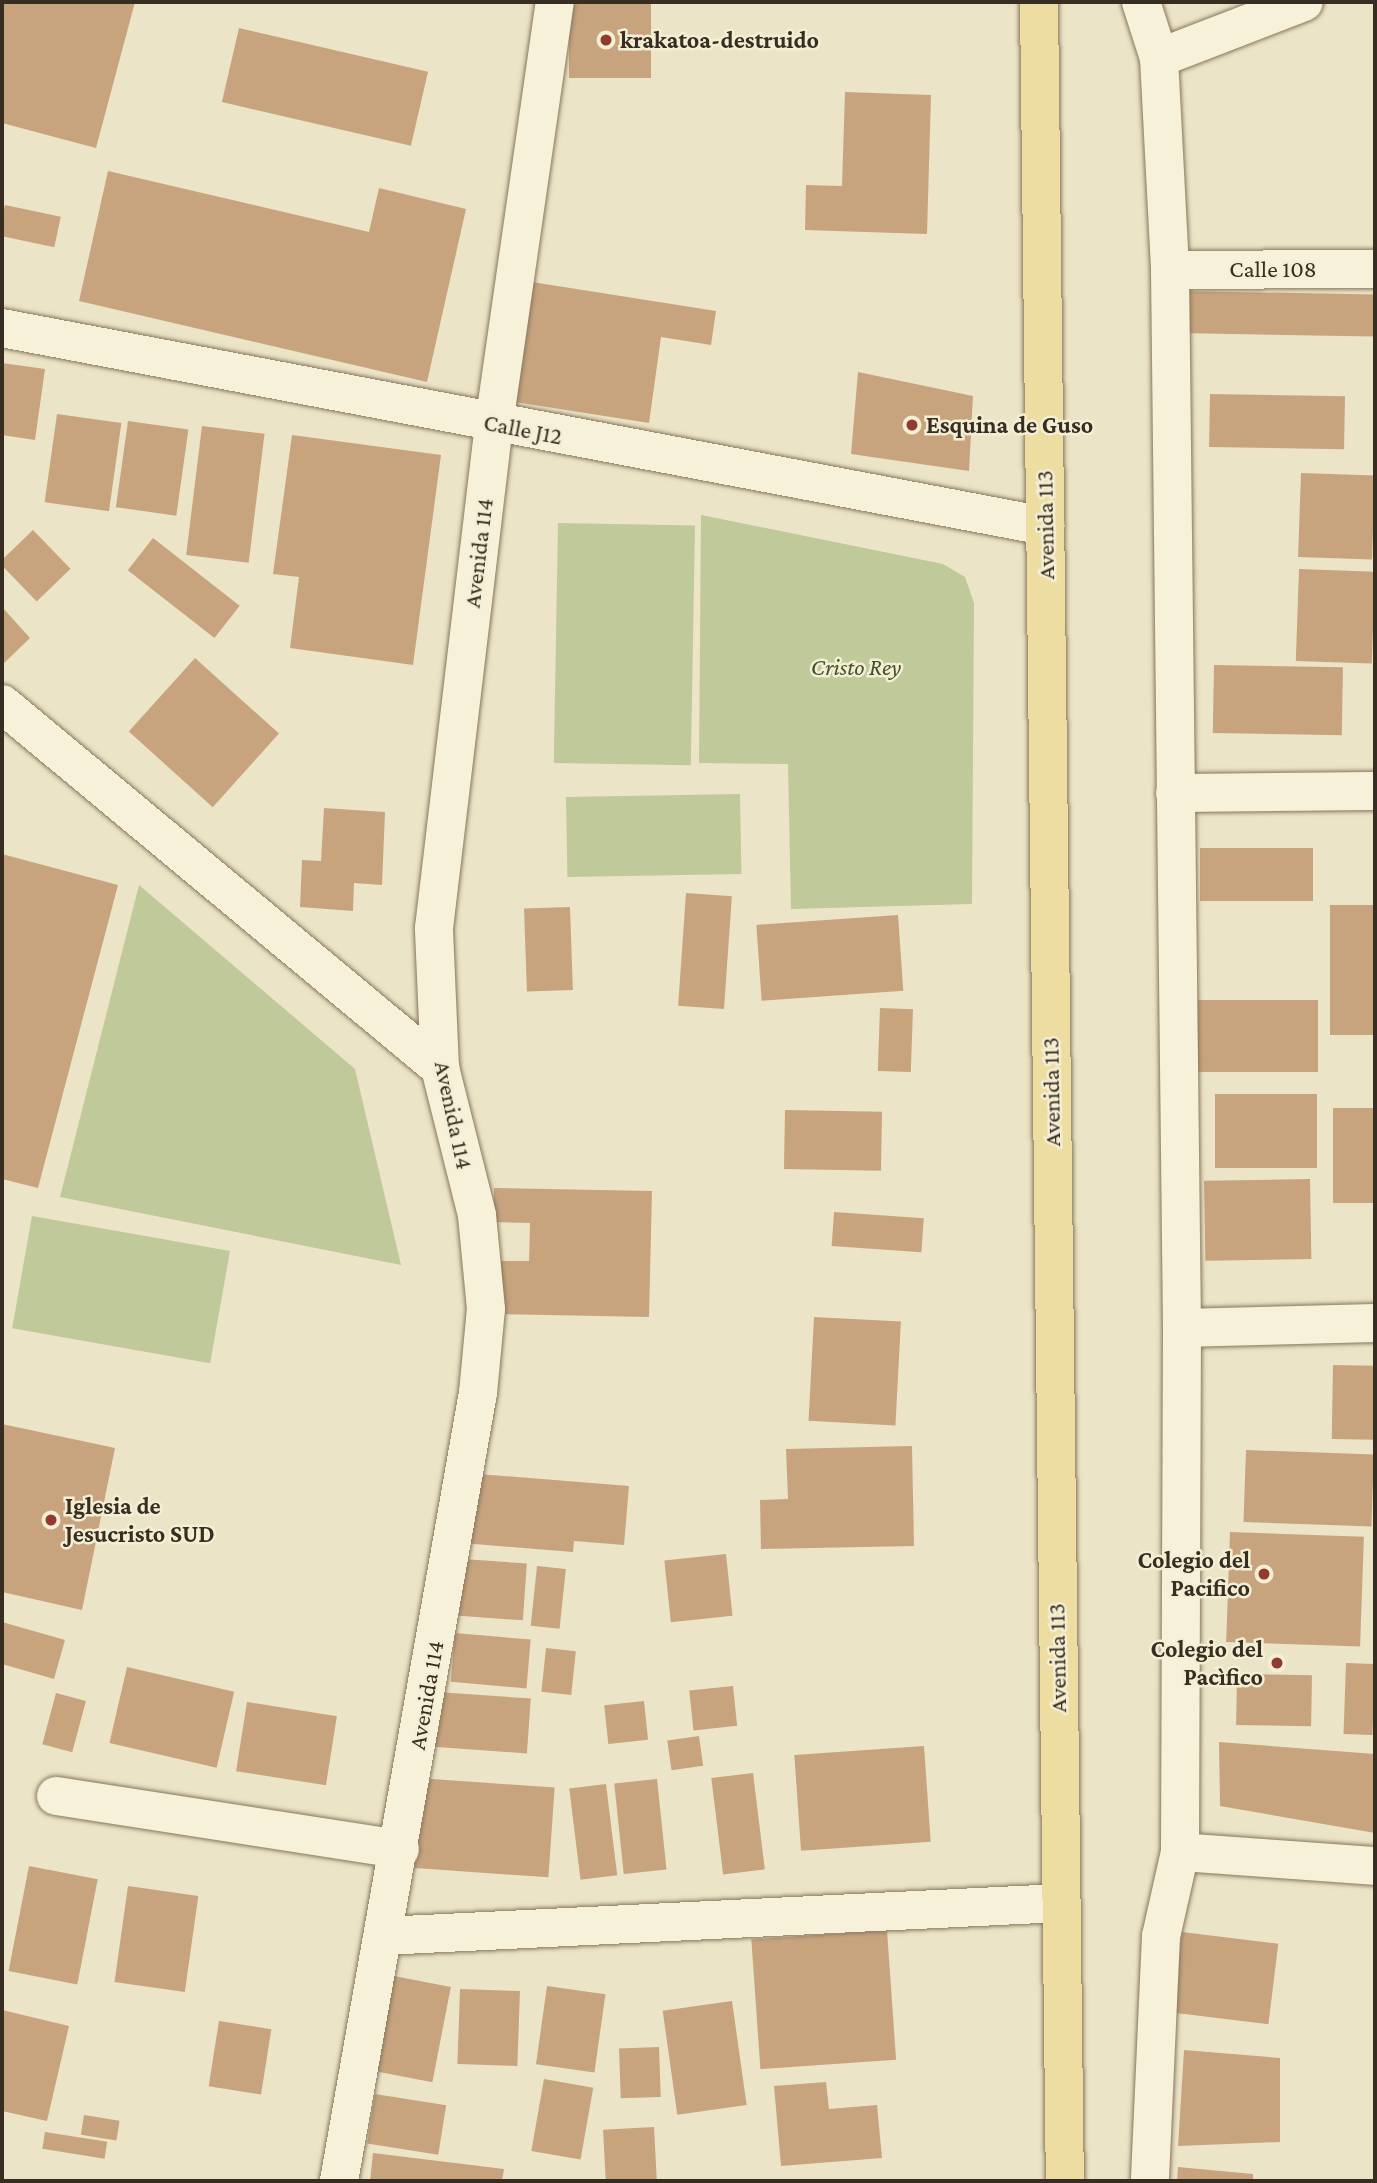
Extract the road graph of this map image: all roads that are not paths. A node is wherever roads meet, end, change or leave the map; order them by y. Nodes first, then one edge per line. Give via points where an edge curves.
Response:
1 (555, 2) edge
2 (1039, 2) edge
3 (1140, 2) edge
4 (1304, 2) edge
5 (1159, 58) junction
6 (1375, 269) edge
7 (1170, 270) junction
8 (2, 328) edge
9 (494, 424) junction
10 (1045, 526) junction
11 (2, 704) edge
12 (1375, 791) edge
13 (1175, 793) junction
14 (440, 1068) junction
15 (1375, 1323) edge
16 (1182, 1328) junction
17 (56, 1796) dead end
18 (400, 1849) junction
19 (1180, 1852) junction
20 (1375, 1866) edge
21 (1059, 1903) junction
22 (383, 1936) junction
23 (339, 2181) edge
24 (1065, 2181) edge
25 (1150, 2181) edge

1 - 9 street, Avenida 114
2 - 10 main road, Avenida 113
3 - 5 street
4 - 5 street
5 - 7 street
6 - 7 street, Calle 108
7 - 13 street
8 - 9 street, Calle J12
9 - 10 street, Calle J12
9 - 14 street, Avenida 114 via 434,928
10 - 21 main road, Avenida 113
11 - 14 street
12 - 13 street
13 - 16 street
14 - 18 street, Avenida 114 via 477,1215 486,1309 478,1393
15 - 16 street
16 - 19 street
17 - 18 street
18 - 22 street, Avenida 114
19 - 20 street
19 - 25 street via 1161,1936
21 - 22 street
21 - 24 main road, Avenida 113
22 - 23 street, Avenida 114

